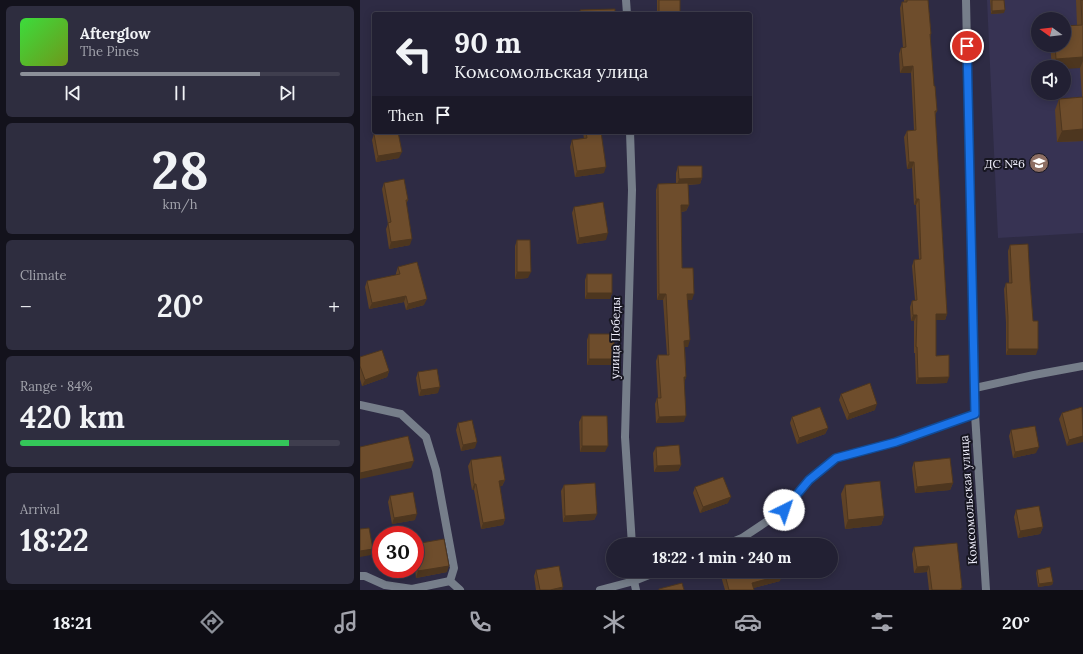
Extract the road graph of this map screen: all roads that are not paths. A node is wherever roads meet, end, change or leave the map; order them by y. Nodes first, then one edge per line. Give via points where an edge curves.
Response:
1 (626, 0) edge
2 (966, 0) edge
3 (626, 12) edge
4 (630, 134) edge
5 (1083, 366) edge
6 (975, 388) junction
7 (360, 405) edge
8 (975, 414) junction
9 (632, 538) edge
10 (742, 538) edge
11 (360, 576) edge
12 (634, 578) edge
13 (642, 578) edge
14 (450, 581) junction
15 (634, 581) junction
16 (460, 590) edge
17 (600, 590) edge
18 (636, 590) edge
19 (986, 590) edge

1 - 3 street
2 - 6 street, Комсомольская улица
4 - 9 street, улица Победы via 632,190 625,437
5 - 6 street
6 - 8 street, Комсомольская улица
7 - 14 street via 401,414 426,437 436,470 454,568
8 - 10 street via 896,442 836,458 809,480 784,510
8 - 19 street, Комсомольская улица
11 - 14 street via 384,585 412,589
12 - 15 street
13 - 15 street
14 - 16 street
15 - 17 street
15 - 18 street

